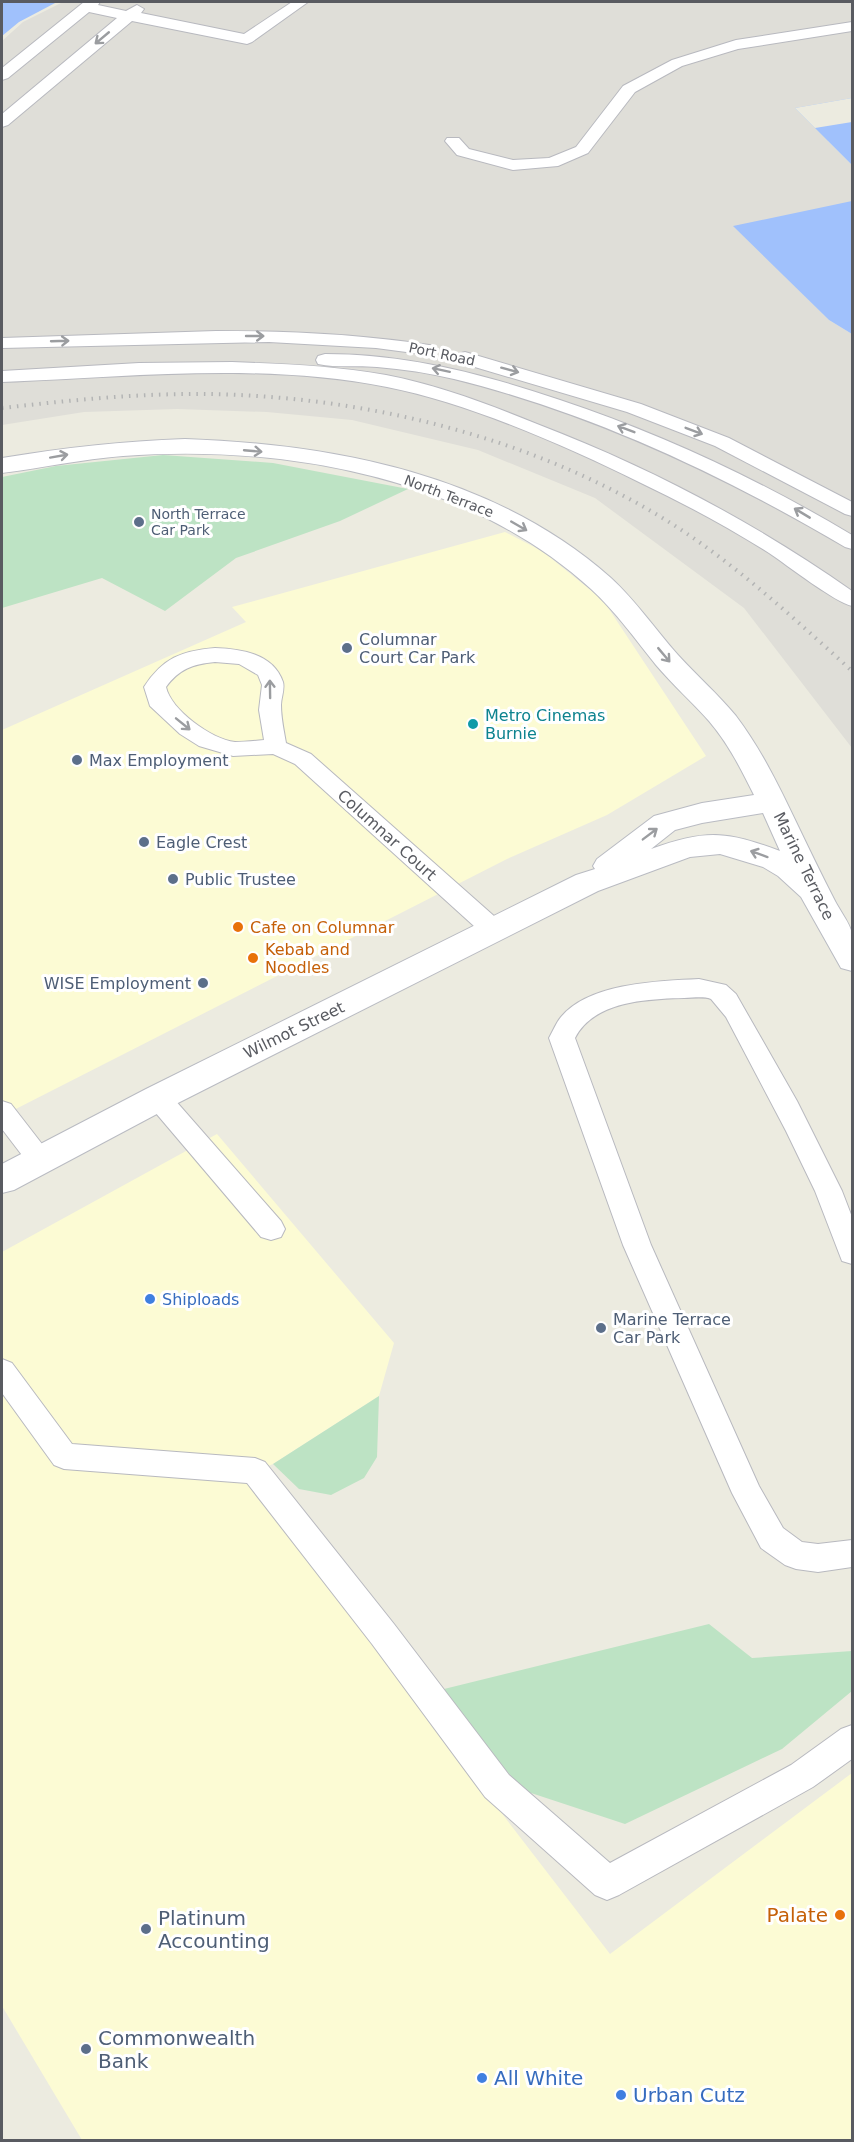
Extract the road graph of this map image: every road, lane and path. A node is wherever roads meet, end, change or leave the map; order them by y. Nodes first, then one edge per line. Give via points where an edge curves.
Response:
1 (147, 2) edge
2 (302, 2) edge
3 (89, 4) edge
4 (129, 15) junction
5 (852, 27) edge
6 (2, 75) edge
7 (2, 122) edge
8 (453, 141) dead end
9 (2, 343) edge
10 (2, 361) edge
11 (246, 369) junction
12 (2, 377) edge
13 (2, 466) edge
14 (852, 510) edge
15 (852, 543) edge
16 (852, 600) edge
17 (276, 747) junction
18 (772, 802) junction
19 (587, 883) junction
20 (820, 902) junction
21 (494, 930) junction
22 (852, 960) edge
23 (158, 1098) junction
24 (2, 1111) edge
25 (40, 1160) junction
26 (2, 1180) edge
27 (847, 1222) edge
28 (271, 1229) dead end
29 (852, 1253) edge
30 (2, 1371) edge
31 (852, 1553) edge
32 (852, 1740) edge

1 - 4 lane
2 - 4 lane via 247,39
3 - 4 lane
3 - 6 lane
4 -> 7 lane
5 - 8 lane via 736,45 677,63 629,89 582,150 552,163 513,165 463,152
9 -> 14 lane, Port Road via 309,336 449,353 634,408 722,442
10 - 11 lane, Port Road via 110,358
11 - 12 lane, Port Road via 123,370
15 -> 11 lane, Port Road via 794,508 629,430 464,375 359,359 300,361
11 - 16 lane, Port Road via 371,378 466,403 567,442 726,518 810,569
13 -> 18 street, North Terrace via 130,447 225,448 367,468 462,498 553,546 615,597 675,668 717,710 749,757
17 -> 17 lane, Columnar Court via 269,706 272,683 265,670 243,658 214,653 196,656 177,663 155,687 158,701 207,741 233,749
17 - 21 lane, Columnar Court via 303,759
19 -> 18 street, Wilmot Street via 665,823
18 - 20 street, Marine Terrace
20 -> 19 street, Wilmot Street via 805,883 774,860 720,844 687,847
19 - 21 street, Wilmot Street
20 - 22 street, Marine Terrace
21 - 23 street, Wilmot Street
23 - 25 street, Wilmot Street
23 - 28 lane
24 - 25 lane
25 - 26 street, Wilmot Street
27 - 29 lane
27 - 31 lane via 736,1012 721,993 708,988 667,989 616,996 580,1014 565,1028 562,1038 637,1245 747,1493 772,1538 796,1555 818,1558
30 - 32 lane via 64,1456 255,1471 497,1786 607,1883 802,1776

